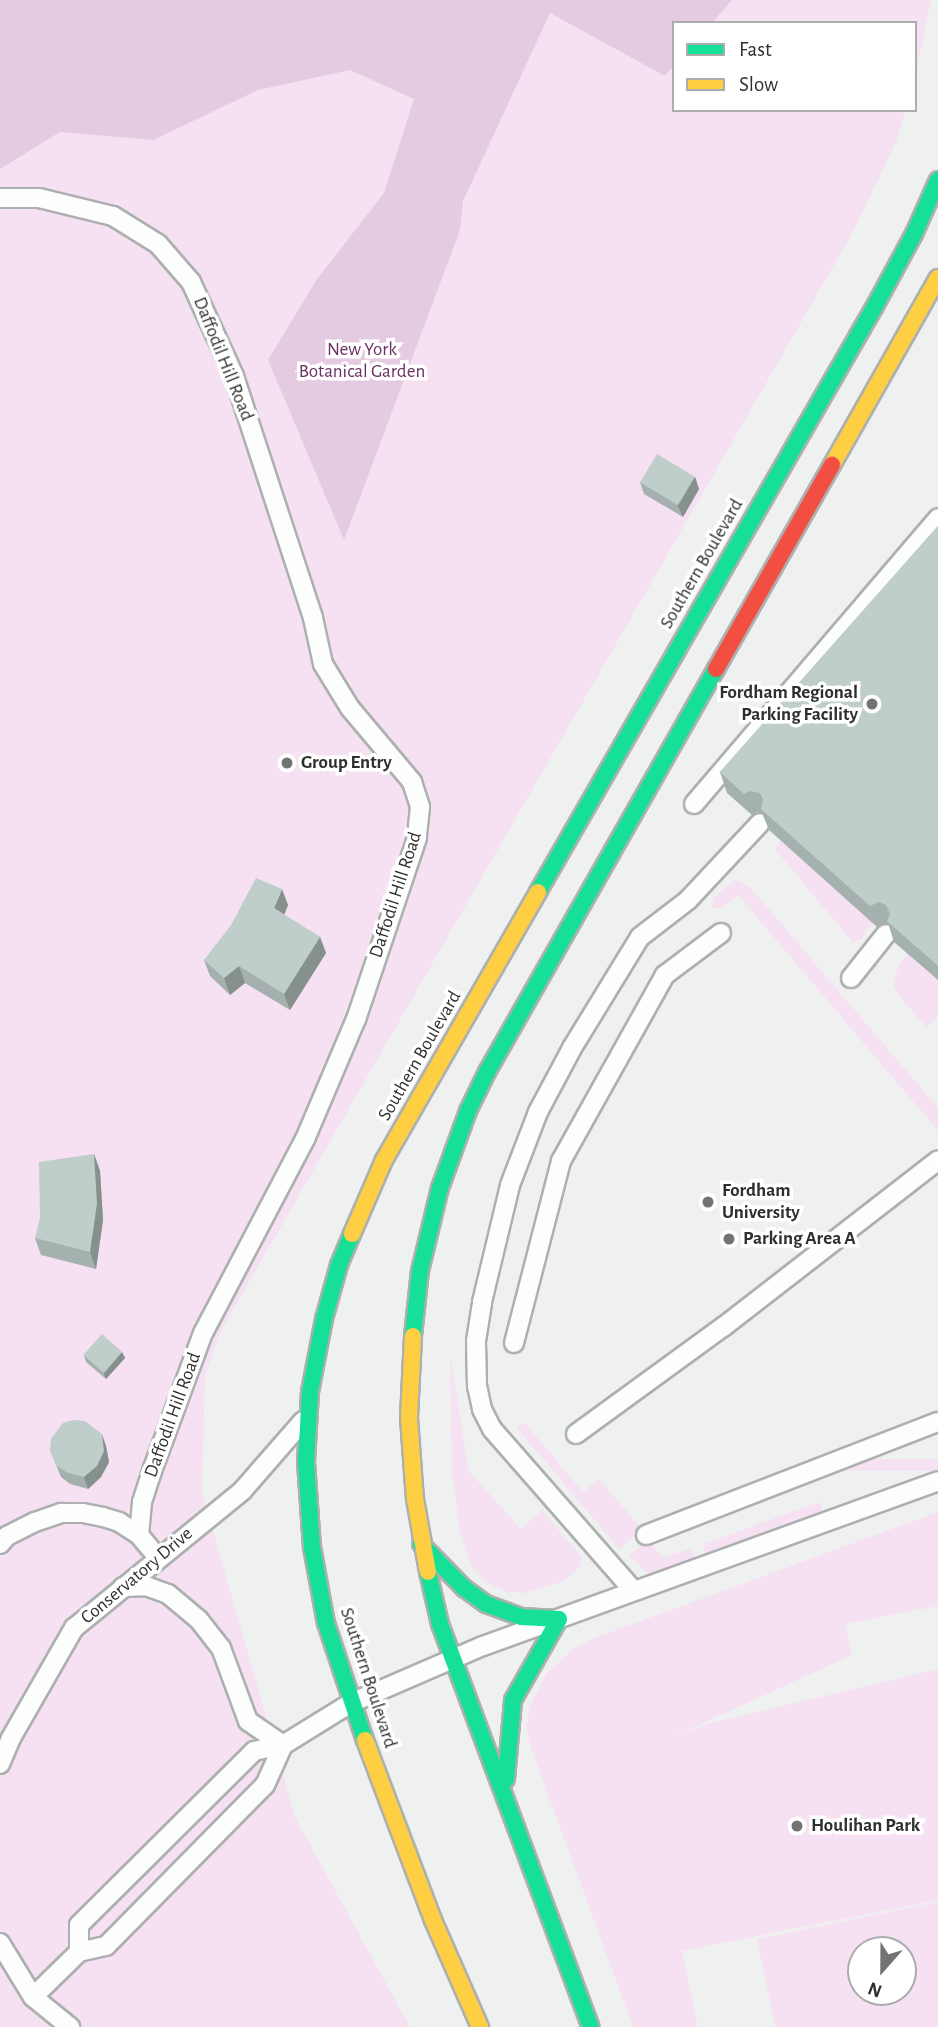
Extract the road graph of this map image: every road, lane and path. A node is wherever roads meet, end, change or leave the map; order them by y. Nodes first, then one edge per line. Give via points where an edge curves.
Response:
1 (938, 180) edge
2 (0, 198) edge
3 (938, 278) edge
4 (938, 518) edge
5 (694, 804) dead end
6 (761, 823) edge
7 (721, 933) dead end
8 (886, 934) edge
9 (851, 978) dead end
10 (938, 1160) edge
11 (514, 1343) dead end
12 (307, 1416) junction
13 (938, 1422) edge
14 (576, 1434) dead end
15 (938, 1481) edge
16 (139, 1535) junction
17 (646, 1535) dead end
18 (0, 1544) edge
19 (421, 1544) junction
20 (158, 1558) junction
21 (123, 1587) junction
22 (633, 1590) junction
23 (559, 1619) junction
24 (453, 1658) junction
25 (351, 1703) junction
26 (283, 1745) junction
27 (0, 1764) edge
28 (505, 1792) junction
29 (0, 1943) edge
30 (79, 1952) junction
31 (33, 1997) junction
32 (70, 2027) edge
33 (480, 2027) edge
34 (591, 2027) edge

1 - 12 main road, Southern Boulevard via 875,306 384,1160 339,1265
2 - 16 lane, Daffodil Hill Road via 39,198 113,216 158,244 191,282 234,376 313,618 323,664 350,708 412,782 420,807 417,838 356,1018 305,1139 203,1333 142,1502
3 - 19 main road via 509,1031 468,1111 433,1214 414,1322 409,1418
4 - 5 lane
6 - 22 lane via 688,900 640,937 572,1048 538,1112 510,1185 482,1302 476,1341 477,1386 492,1429
7 - 11 lane via 665,975 561,1161
8 - 9 lane
10 - 14 lane
12 - 20 lane, Conservatory Drive via 242,1491
12 - 25 main road, Southern Boulevard via 312,1546 326,1623
13 - 17 lane
15 - 22 lane
16 - 18 lane via 103,1517 61,1513 34,1522
16 - 20 lane
19 - 23 main road via 485,1604 521,1618
19 - 24 main road
20 - 21 lane, Conservatory Drive
21 - 26 lane via 146,1587 167,1594 199,1620 221,1648 248,1721
21 - 27 lane, Conservatory Drive via 74,1629
22 - 23 lane
23 - 24 lane
23 - 28 main road via 513,1700
24 - 25 lane
24 - 28 main road
25 - 26 lane
25 - 33 main road, Southern Boulevard via 433,1920
26 - 30 lane via 265,1785 115,1938 106,1946
26 - 30 lane via 254,1751 88,1916 79,1926
28 - 34 main road
29 - 31 lane
30 - 31 lane
31 - 32 lane

